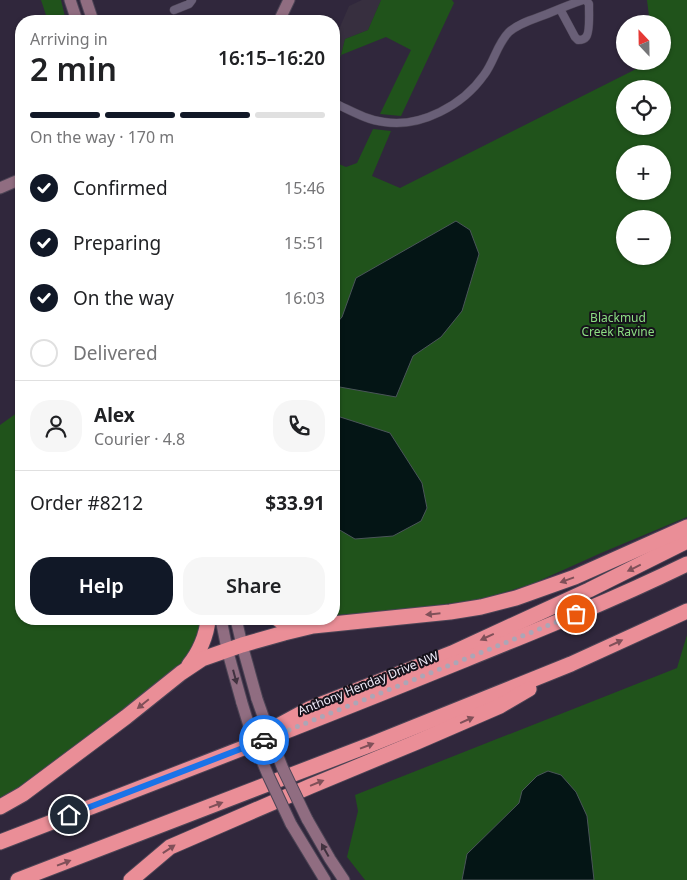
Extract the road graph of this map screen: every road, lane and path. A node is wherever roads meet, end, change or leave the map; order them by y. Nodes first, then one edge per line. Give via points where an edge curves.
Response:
1 (70, 0) edge
2 (86, 0) edge
3 (192, 0) edge
4 (289, 0) edge
5 (584, 0) edge
6 (560, 9) junction
7 (174, 10) dead end
8 (75, 15) edge
9 (92, 15) edge
10 (282, 15) edge
11 (340, 106) edge
12 (15, 182) edge
13 (0, 188) edge
14 (682, 537) edge
15 (683, 566) edge
16 (687, 611) edge
17 (340, 623) edge
18 (206, 625) edge
19 (224, 625) edge
20 (236, 625) edge
21 (305, 625) edge
22 (323, 625) edge
23 (313, 626) junction
24 (235, 647) junction
25 (571, 664) junction
26 (181, 674) junction
27 (224, 756) junction
28 (0, 807) edge
29 (0, 842) edge
30 (18, 880) edge
31 (131, 880) edge
32 (325, 880) edge
33 (344, 880) edge

1 - 8 main road
2 - 9 main road
3 - 7 street
4 - 10 main road
5 - 6 street
5 - 6 street via 590,8 587,37 582,40 575,37
6 - 11 street via 512,30 476,85 454,104 428,117 386,123
12 - 13 main road
14 -> 17 highway via 516,598 482,607
14 -> 27 highway via 589,590 452,653 309,709
15 - 27 highway, Anthony Henday Drive NW via 542,628
25 -> 16 highway
18 - 26 highway via 194,659
19 - 24 main road
20 - 24 main road
21 - 23 highway
22 -> 23 highway
23 - 24 highway
24 - 26 highway via 202,659
24 -> 32 main road, bridge via 242,703 254,742 291,824
33 -> 24 main road, bridge via 307,819 283,769
30 -> 25 highway
31 -> 25 highway via 170,847 500,706
26 -> 28 highway via 23,794
27 - 29 highway, Anthony Henday Drive NW

